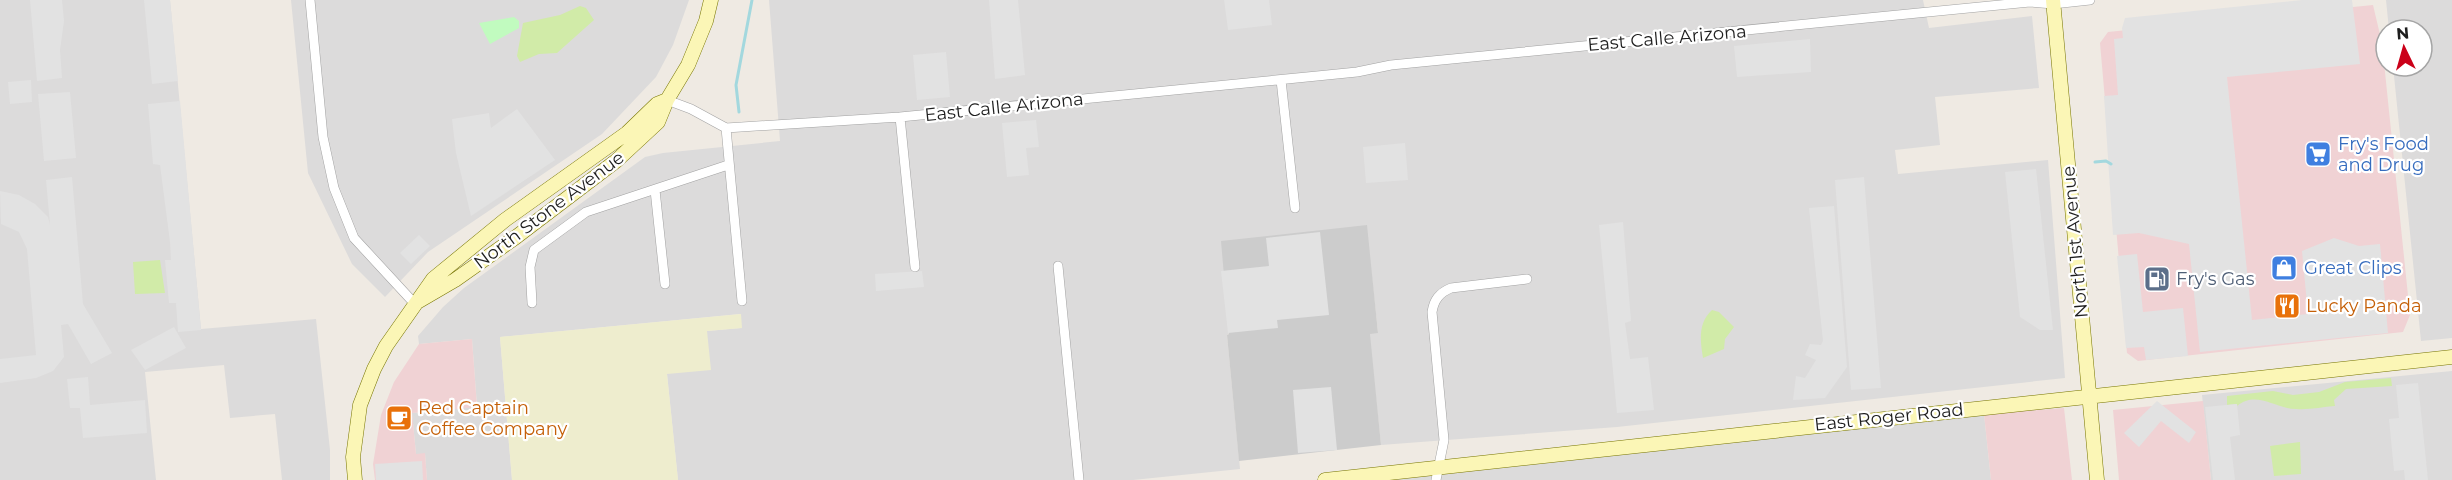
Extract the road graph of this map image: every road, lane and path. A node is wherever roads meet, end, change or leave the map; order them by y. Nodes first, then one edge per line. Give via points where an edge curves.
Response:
1 (310, 0) edge
2 (711, 0) edge
3 (2090, 0) edge
4 (2053, 2) edge
5 (1281, 80) junction
6 (667, 99) junction
7 (900, 117) junction
8 (726, 129) junction
9 (728, 165) junction
10 (654, 189) junction
11 (1294, 208) dead end
12 (1058, 266) dead end
13 (915, 267) dead end
14 (1527, 279) dead end
15 (664, 284) dead end
16 (742, 301) dead end
17 (414, 303) junction
18 (532, 303) dead end
19 (2452, 357) edge
20 (2090, 395) junction
21 (1438, 473) edge
22 (355, 480) edge
23 (1079, 480) edge
24 (1325, 480) edge
25 (2097, 480) edge

1 - 17 street via 323,137 334,188 354,238
2 - 6 main road, North Stone Avenue via 688,65
3 - 4 street
4 - 5 street, East Calle Arizona via 1547,49
4 - 20 main road, North 1st Avenue
5 - 7 street, East Calle Arizona
5 - 11 street
6 - 8 street
6 - 17 main road, North Stone Avenue via 478,242 433,279
6 - 17 main road, North Stone Avenue via 658,122 616,161 456,280
7 - 8 street, East Calle Arizona
7 - 13 street
8 - 9 street
9 - 10 street
9 - 16 street
10 - 15 street
10 - 18 street via 586,212 534,250 530,267
12 - 23 street
14 - 21 street via 1451,288 1433,303 1444,440
17 - 22 main road, North Stone Avenue via 386,346 360,405 353,458
19 - 20 main road, East Roger Road
20 - 21 main road, East Roger Road
20 - 25 main road, North 1st Avenue
21 - 24 main road, East Roger Road

